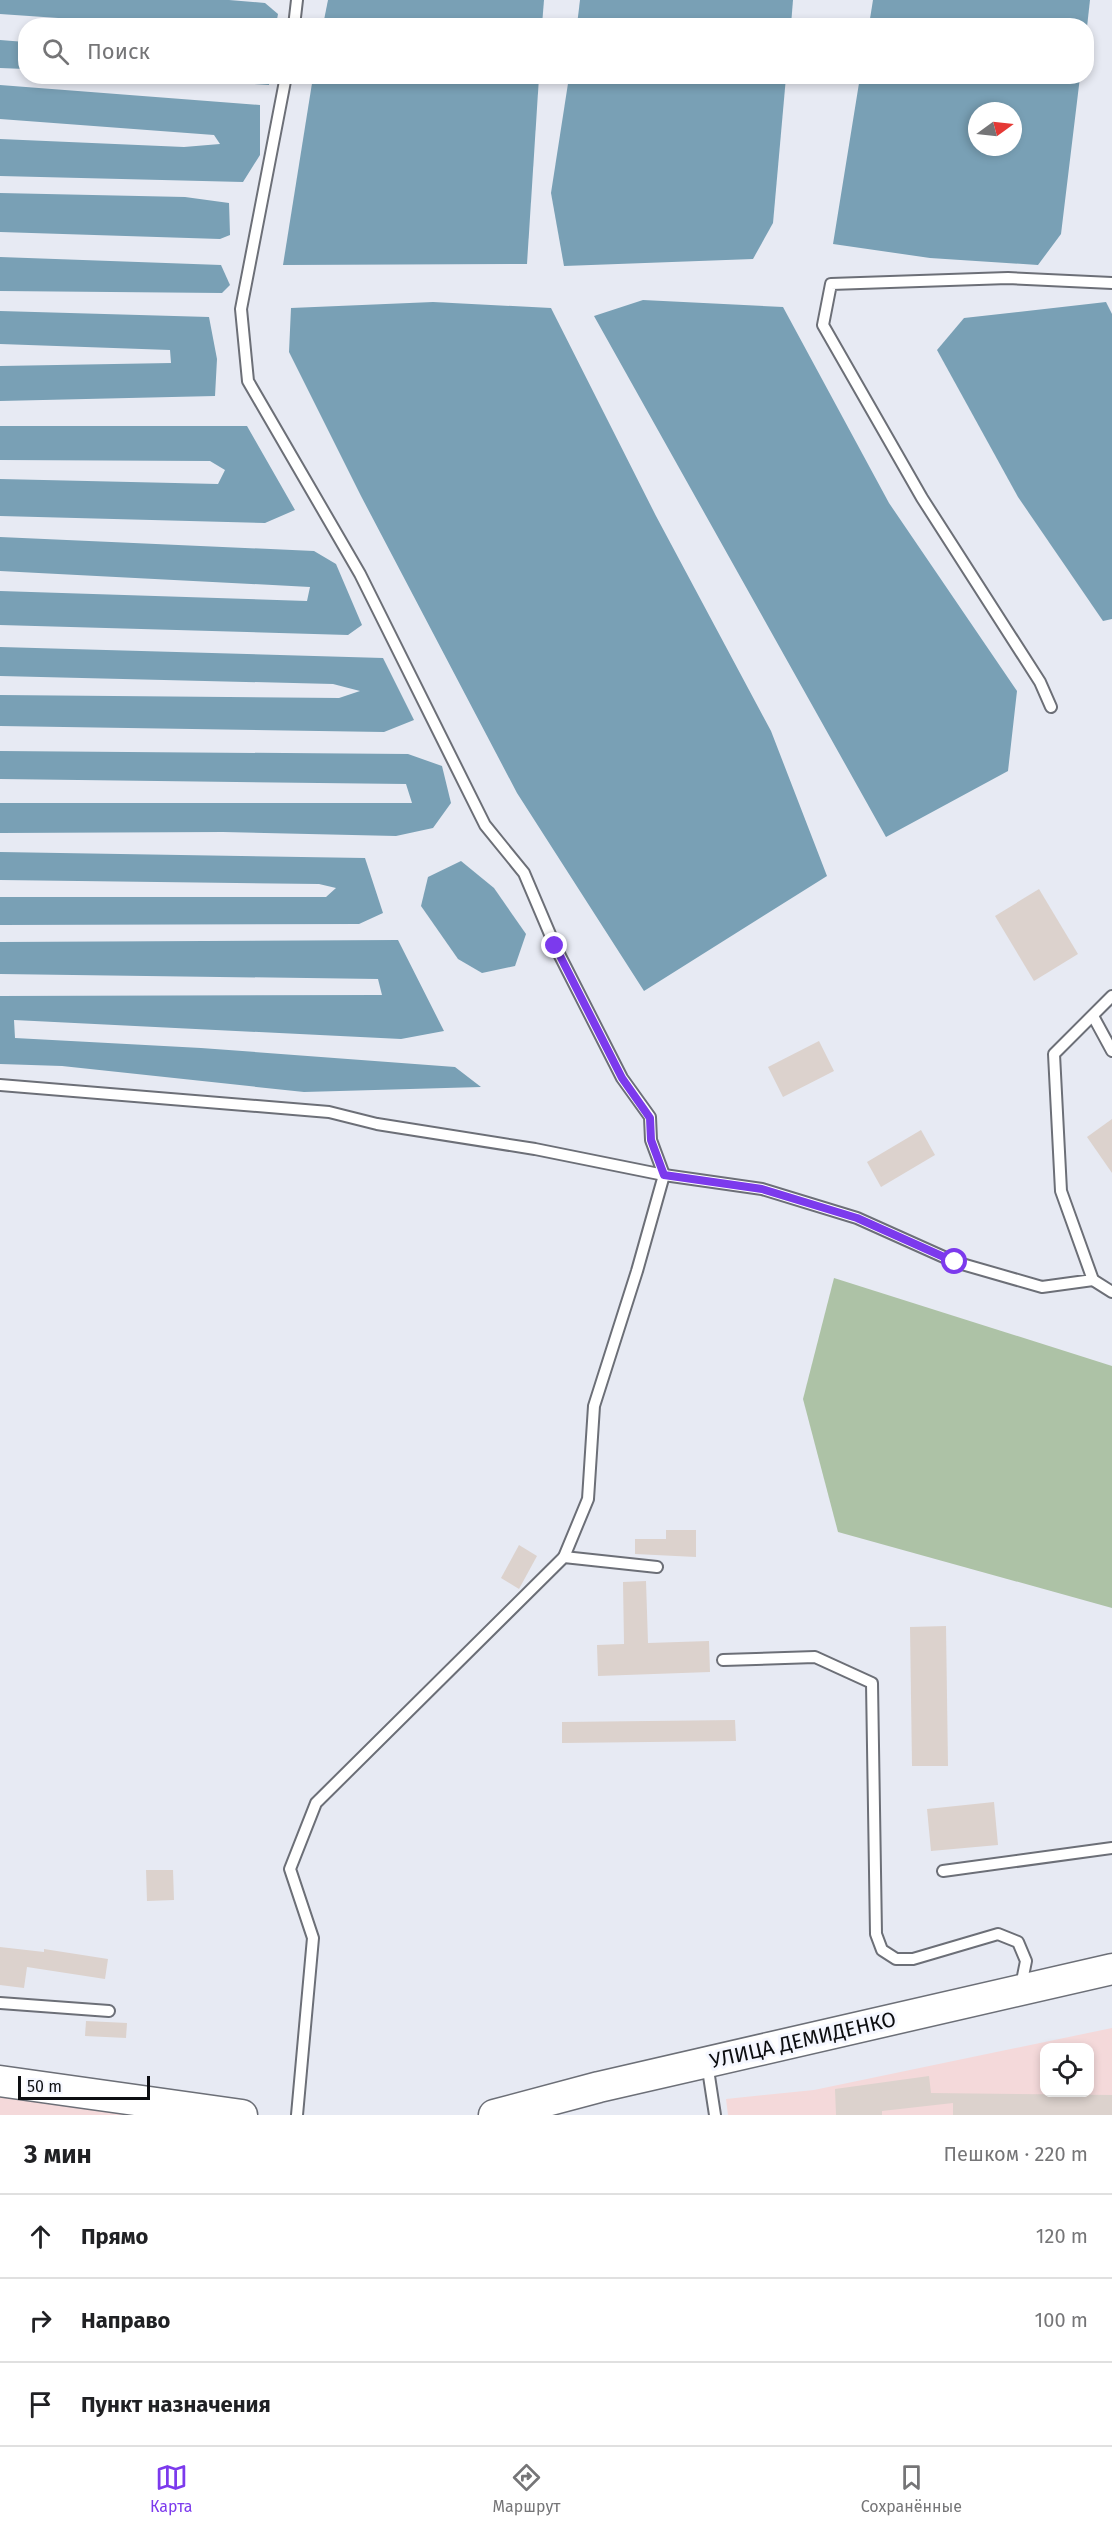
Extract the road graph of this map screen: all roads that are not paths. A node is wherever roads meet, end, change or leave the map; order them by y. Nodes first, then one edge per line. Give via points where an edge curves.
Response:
1 (297, 0) edge
2 (295, 18) edge
3 (284, 84) edge
4 (1112, 283) edge
5 (1052, 707) dead end
6 (1112, 996) edge
7 (1093, 1016) junction
8 (1112, 1051) edge
9 (0, 1085) edge
10 (664, 1175) junction
11 (1093, 1280) junction
12 (1112, 1292) edge
13 (564, 1557) junction
14 (657, 1567) dead end
15 (723, 1660) dead end
16 (1112, 1848) edge
17 (943, 1871) dead end
18 (1112, 1969) edge
19 (1020, 1989) junction
20 (0, 2003) edge
21 (109, 2011) dead end
22 (707, 2063) junction
23 (0, 2080) edge
24 (242, 2115) edge
25 (297, 2115) edge
26 (494, 2115) edge
27 (715, 2115) edge

1 - 2 lane
3 - 10 lane via 241,309 248,381 360,574 485,825 524,873 555,946 622,1078 650,1118 651,1140
4 - 5 lane via 1008,278 831,284 823,325 922,498 1040,682
6 - 7 lane
7 - 8 lane
7 - 11 lane via 1054,1054 1061,1191
9 - 10 lane via 329,1112
10 - 11 lane via 762,1189 857,1218 955,1262 1042,1287
10 - 13 lane via 594,1406 588,1498
11 - 12 lane
13 - 14 lane
13 - 25 lane via 316,1803 290,1869 313,1938
15 - 19 lane via 816,1657 872,1683 876,1934 882,1950 896,1959 913,1959 999,1934 1018,1942 1026,1961
16 - 17 lane
18 - 19 main road, УЛИЦА ДЕМИДЕНКО
19 - 22 main road, УЛИЦА ДЕМИДЕНКО
20 - 21 lane
22 - 26 main road, УЛИЦА ДЕМИДЕНКО
22 - 27 lane
23 - 24 main road

